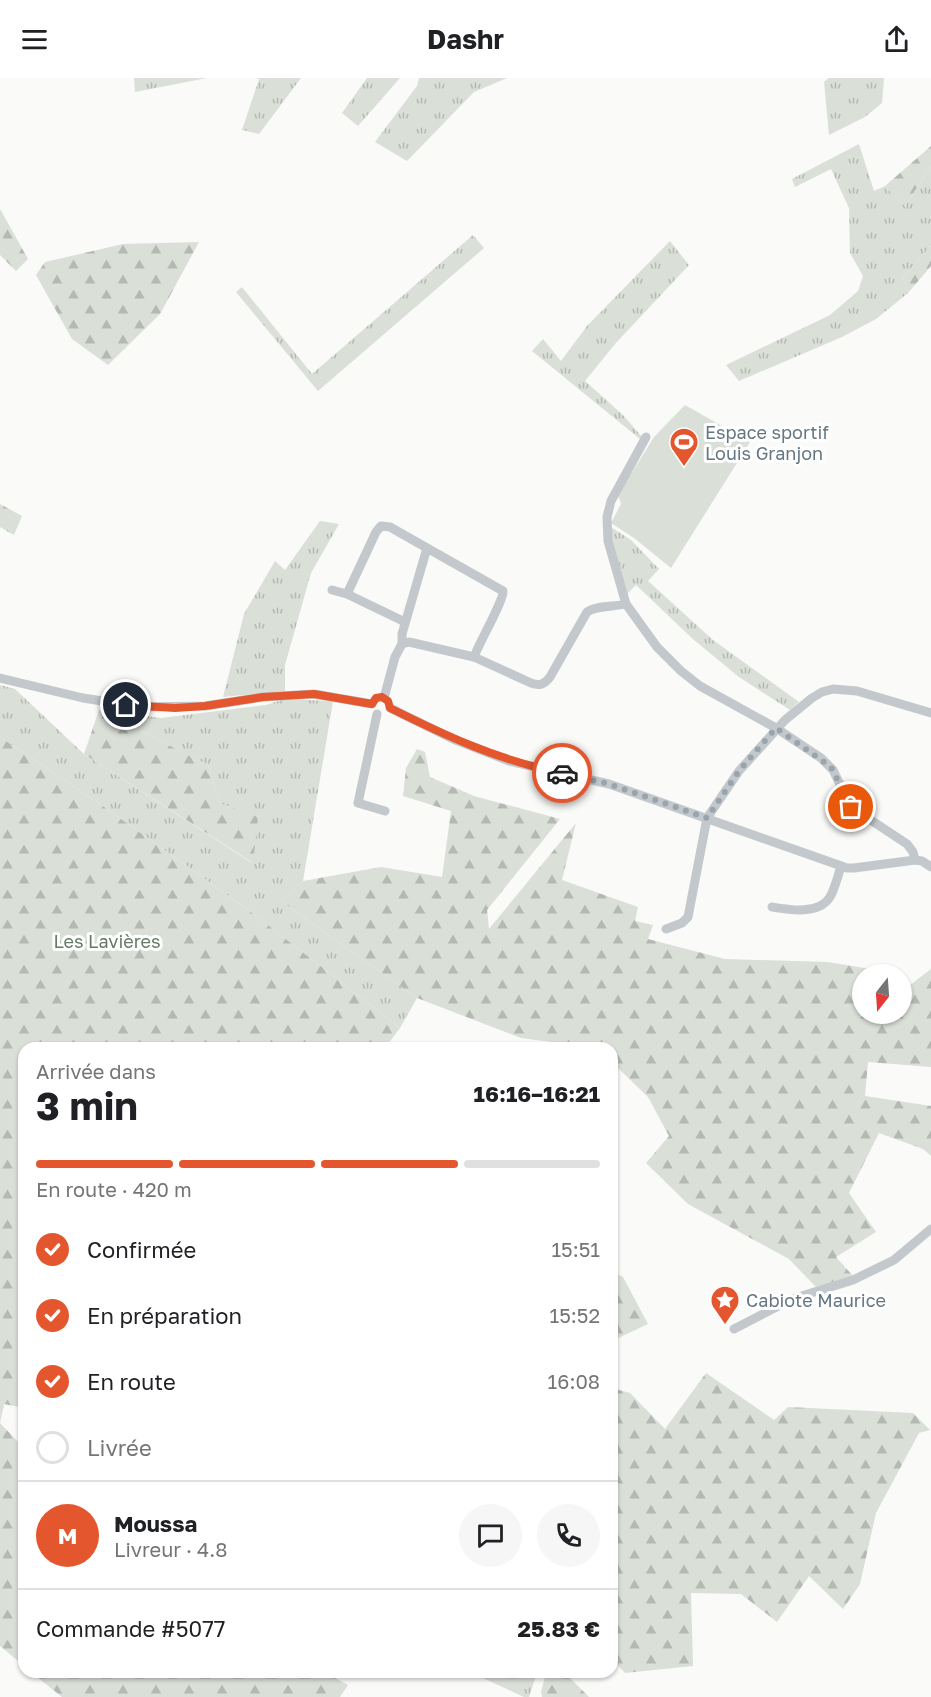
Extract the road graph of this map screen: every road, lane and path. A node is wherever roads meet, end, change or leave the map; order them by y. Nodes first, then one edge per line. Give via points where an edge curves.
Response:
1 (646, 437) dead end
2 (428, 548) junction
3 (332, 591) dead end
4 (347, 594) junction
5 (626, 604) junction
6 (405, 622) junction
7 (402, 644) junction
8 (474, 657) junction
9 (0, 678) edge
10 (384, 698) junction
11 (372, 704) junction
12 (390, 708) junction
13 (931, 713) edge
14 (377, 714) junction
15 (776, 728) junction
16 (385, 811) dead end
17 (707, 818) junction
18 (915, 860) junction
19 (841, 866) junction
20 (931, 867) edge
21 (772, 907) dead end
22 (666, 929) dead end
23 (931, 1229) edge
24 (734, 1329) dead end

1 - 5 street via 611,501 608,517 608,541
2 - 4 street via 381,526
2 - 6 street
2 - 8 street via 503,591
3 - 4 street
4 - 6 street
5 - 8 street via 587,612 550,677 540,685
5 - 15 street via 681,672
6 - 7 street
7 - 8 street via 417,643
7 - 10 street
9 - 11 street via 141,707 205,706 314,694
10 - 11 street via 376,698
10 - 12 street
11 - 14 street
12 - 14 street via 385,714
12 - 17 street via 499,758 609,784
13 - 15 street via 868,694 833,689 812,698
14 - 16 street via 358,803
15 - 17 street via 739,771
15 - 18 street via 831,767 848,803 906,844
17 - 19 street
17 - 22 street via 688,917
18 - 19 street via 854,868
18 - 20 street
19 - 21 street via 826,902 807,910
23 - 24 street via 894,1260 853,1280 792,1299

